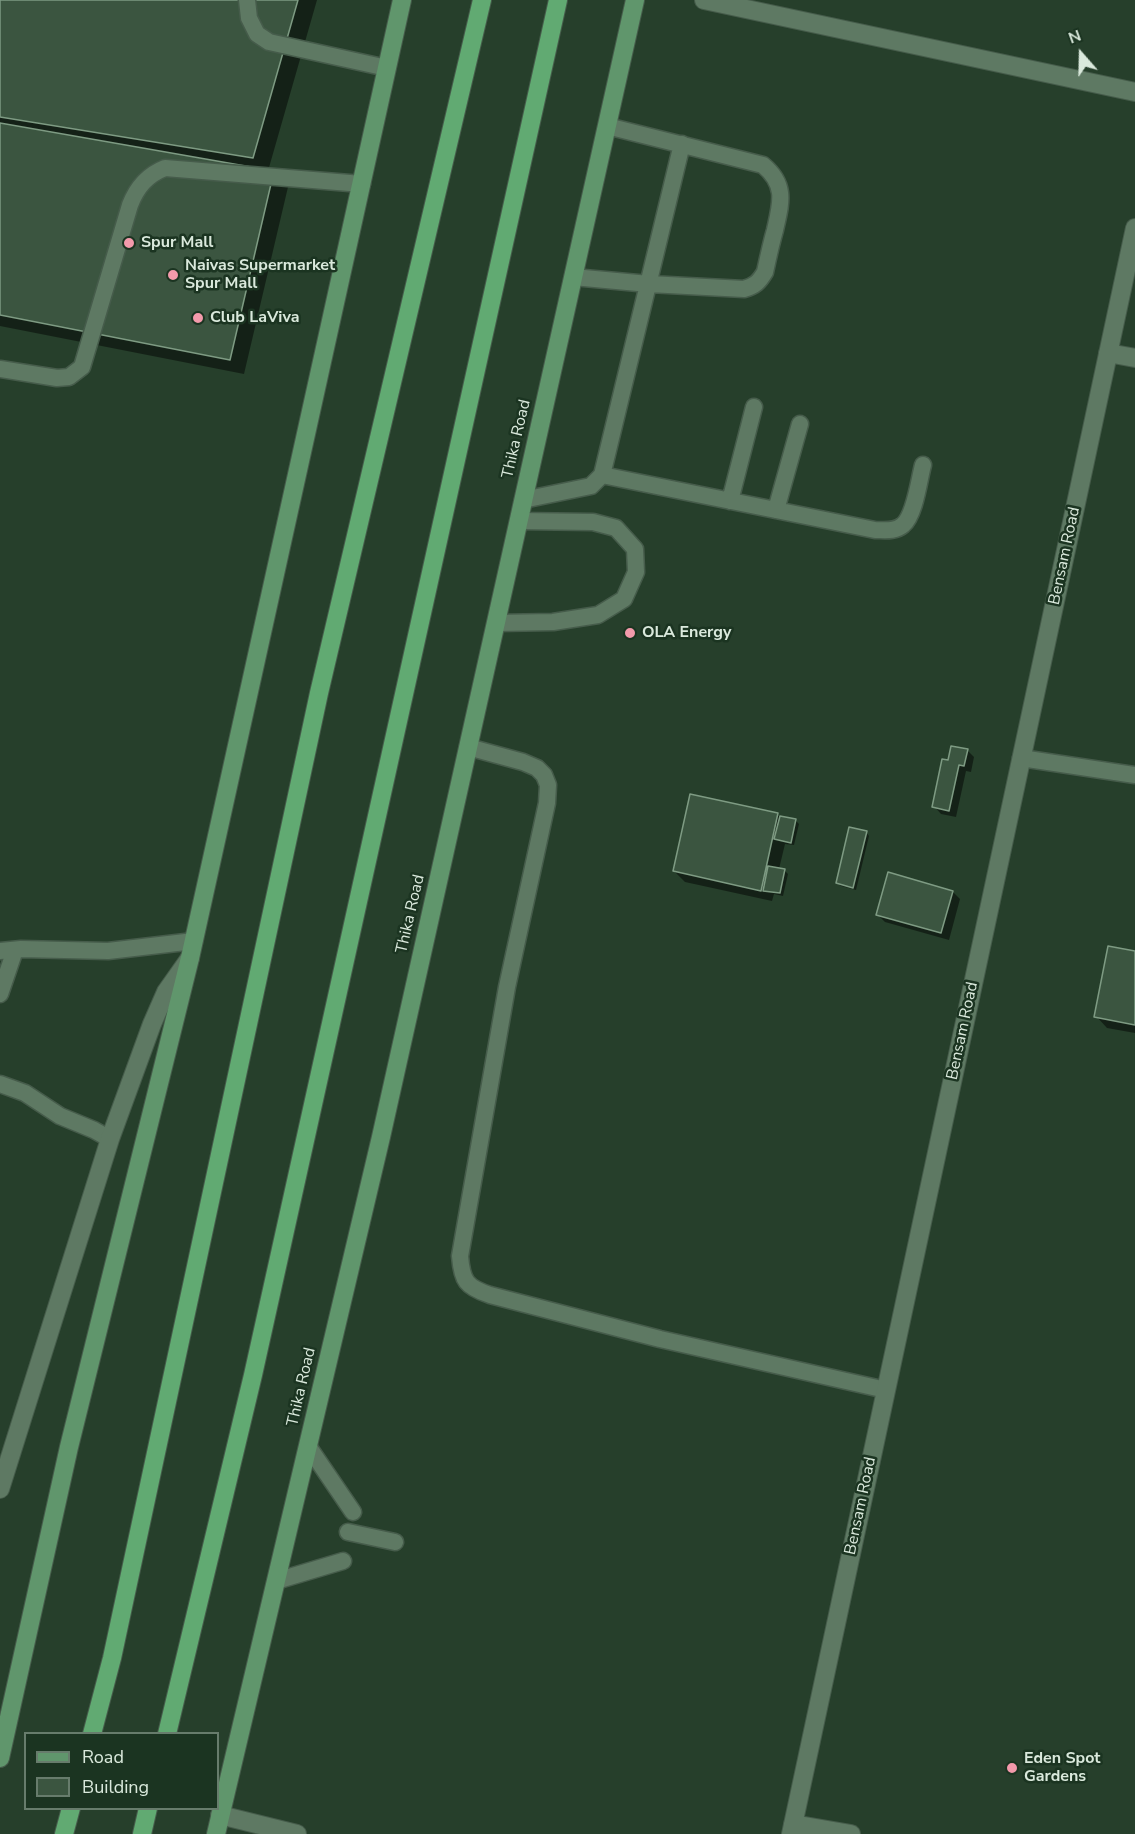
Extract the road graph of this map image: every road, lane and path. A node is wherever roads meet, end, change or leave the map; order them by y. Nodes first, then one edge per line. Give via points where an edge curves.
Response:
1 (247, 0) edge
2 (402, 0) edge
3 (482, 0) edge
4 (558, 0) edge
5 (635, 0) edge
6 (704, 0) edge
7 (387, 68) junction
8 (1135, 92) edge
9 (607, 126) junction
10 (682, 144) junction
11 (362, 184) junction
12 (1135, 228) edge
13 (573, 277) junction
14 (649, 284) junction
15 (1108, 353) junction
16 (1135, 358) edge
17 (0, 369) edge
18 (754, 407) dead end
19 (800, 424) dead end
20 (924, 465) dead end
21 (602, 475) junction
22 (523, 500) junction
23 (730, 501) junction
24 (776, 510) junction
25 (519, 521) junction
26 (496, 623) junction
27 (468, 747) junction
28 (1021, 758) junction
29 (1135, 775) edge
30 (192, 949) junction
31 (8, 950) edge
32 (0, 994) edge
33 (0, 1084) edge
34 (110, 1139) junction
35 (886, 1390) junction
36 (308, 1446) junction
37 (0, 1489) edge
38 (353, 1512) dead end
39 (348, 1532) dead end
40 (395, 1542) dead end
41 (343, 1561) dead end
42 (276, 1581) junction
43 (93, 1732) edge
44 (166, 1732) edge
45 (0, 1758) edge
46 (71, 1810) edge
47 (148, 1810) edge
48 (220, 1815) junction
49 (792, 1829) edge
50 (64, 1834) edge
51 (142, 1834) edge
52 (216, 1834) edge
53 (297, 1834) edge
54 (850, 1834) edge

1 - 7 lane via 256,34 269,42
2 - 7 main road
3 - 43 highway via 319,693 112,1658
4 - 44 highway via 256,1364
5 - 9 main road, Thika Road
6 - 8 street
7 - 11 main road
9 - 10 lane
9 - 13 main road, Thika Road
10 - 14 lane
10 - 14 lane via 763,165 772,172 778,182 781,204 765,272 753,287 744,289
11 - 17 lane via 165,168 153,173 135,192 130,205 82,367 69,377 57,378
11 - 30 main road
12 - 15 street, Bensam Road
13 - 14 lane
13 - 22 main road, Thika Road
14 - 21 lane
15 - 16 street
15 - 28 street, Bensam Road
18 - 23 lane
19 - 24 lane
20 - 24 lane via 910,514 903,526 890,531
21 - 22 lane via 591,486
21 - 23 lane
22 - 25 main road, Thika Road
23 - 24 lane
25 - 26 main road, Thika Road
25 - 26 lane via 593,522 616,528 635,549 636,572 624,599 598,615 553,622
26 - 27 main road, Thika Road
27 - 35 lane via 537,768 548,785 507,987 460,1256 465,1282 484,1293 660,1339
27 - 36 main road, Thika Road
28 - 29 lane
28 - 35 street, Bensam Road
30 - 31 lane
30 - 34 street via 152,1024
30 - 45 main road via 69,1447
31 - 32 lane
33 - 34 lane via 25,1093 60,1116
34 - 37 street
35 - 49 street, Bensam Road
36 - 38 lane
36 - 42 main road, Thika Road
39 - 40 lane
41 - 42 lane
42 - 48 main road, Thika Road
46 - 50 highway
47 - 51 highway
48 - 52 main road, Thika Road
48 - 53 street
49 - 54 street

